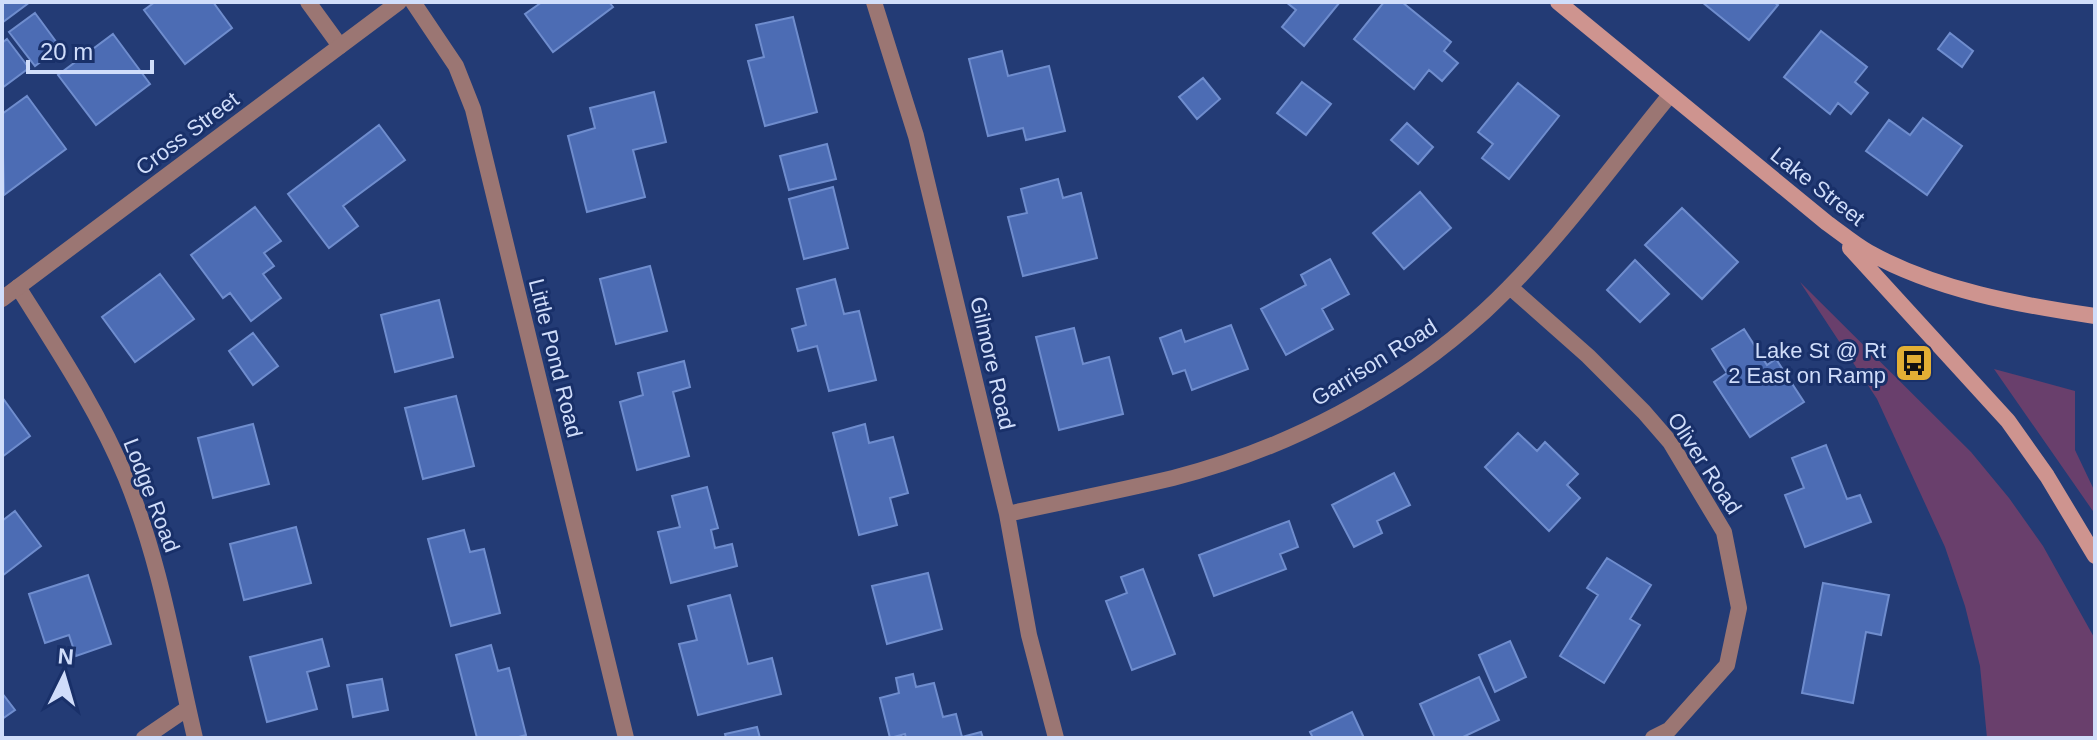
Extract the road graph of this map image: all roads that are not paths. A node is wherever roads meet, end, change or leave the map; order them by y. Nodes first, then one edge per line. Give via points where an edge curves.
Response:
1 (308, 2) edge
2 (399, 2) edge
3 (413, 2) edge
4 (874, 2) edge
5 (1558, 2) edge
6 (340, 46) junction
7 (1670, 95) junction
8 (1827, 223) junction
9 (18, 287) junction
10 (1510, 287) junction
11 (2, 299) edge
12 (2095, 316) edge
13 (1007, 514) junction
14 (2095, 556) edge
15 (188, 708) junction
16 (144, 738) edge
17 (195, 738) edge
18 (626, 738) edge
19 (1056, 738) edge
20 (1653, 738) edge

1 - 6 street
2 - 6 street, Cross Street
3 - 18 street, Little Pond Road via 456,66 473,109
4 - 13 street, Gilmore Road via 916,136
5 - 7 main road, Lake Street
6 - 9 street, Cross Street
7 - 8 main road, Lake Street
7 - 10 street, Garrison Road
8 - 12 main road, Lake Street via 1865,250 1930,279
8 - 14 main road via 2008,421
9 - 11 street, Cross Street
9 - 15 street, Lodge Road via 89,401 126,478 161,581
10 - 13 street, Garrison Road via 1423,361 1317,424 1251,453 1174,477
10 - 20 street, Oliver Road via 1644,412 1670,442 1724,532 1739,608 1727,665 1669,730
13 - 19 street, Gilmore Road via 1029,635
15 - 16 street
15 - 17 street, Lodge Road

